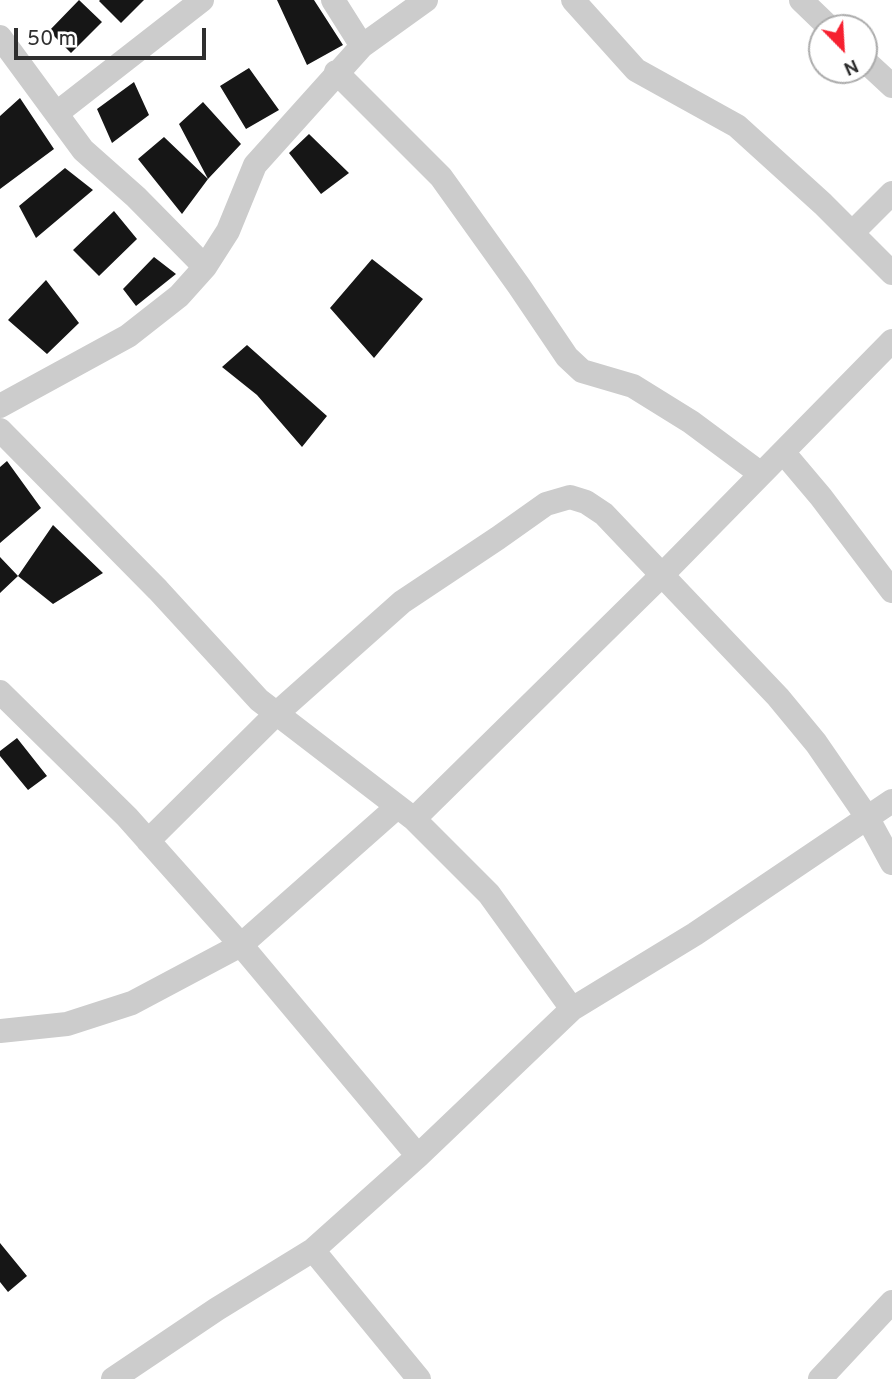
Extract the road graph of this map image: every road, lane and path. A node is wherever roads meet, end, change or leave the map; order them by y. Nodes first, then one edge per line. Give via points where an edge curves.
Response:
1 (202, 0) edge
2 (333, 0) edge
3 (426, 0) edge
4 (573, 0) edge
5 (801, 0) edge
6 (816, 14) edge
7 (0, 37) edge
8 (362, 46) junction
9 (336, 72) junction
10 (878, 73) edge
11 (892, 86) edge
12 (57, 113) junction
13 (892, 193) edge
14 (852, 233) junction
15 (205, 267) junction
16 (892, 273) edge
17 (892, 341) edge
18 (0, 406) edge
19 (0, 430) edge
20 (783, 452) junction
21 (761, 474) junction
22 (662, 575) junction
23 (892, 591) edge
24 (0, 692) edge
25 (276, 714) junction
26 (892, 801) edge
27 (405, 813) junction
28 (867, 817) junction
29 (148, 841) junction
30 (892, 863) edge
31 (241, 945) junction
32 (572, 1009) junction
33 (0, 1031) edge
34 (418, 1156) junction
35 (313, 1250) junction
36 (892, 1302) edge
37 (113, 1379) edge
38 (419, 1379) edge
39 (820, 1379) edge

1 - 12 street
2 - 8 street
3 - 8 street
4 - 14 street via 636,70 737,127
5 - 6 street
7 - 12 street
8 - 9 street
9 - 15 street via 255,165 228,231
9 - 21 street via 441,177 567,357 582,371 633,386
10 - 11 street
12 - 15 street via 83,150
13 - 14 street
14 - 16 street
15 - 18 street via 179,296 128,336
17 - 20 street
19 - 25 street
20 - 21 street
20 - 23 street
21 - 22 street
22 - 25 street via 604,514 586,502 570,497 546,504 402,602
22 - 27 street
22 - 28 street via 778,697
24 - 29 street
25 - 27 street
25 - 29 street
26 - 28 street
27 - 31 street
27 - 32 street via 489,894
28 - 30 street
28 - 32 street via 695,934
29 - 31 street
31 - 33 street via 132,1003 66,1024
31 - 34 street
32 - 34 street
34 - 35 street
35 - 37 street
35 - 38 street
36 - 39 street

